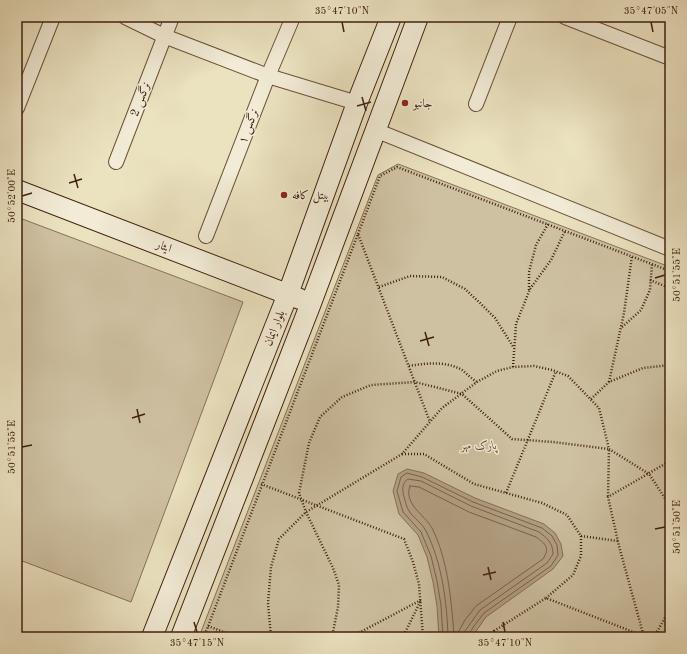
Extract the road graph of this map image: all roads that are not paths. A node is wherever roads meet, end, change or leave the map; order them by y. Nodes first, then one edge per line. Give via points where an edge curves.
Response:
1 (53, 17) edge
2 (125, 17) edge
3 (172, 17) edge
4 (293, 17) edge
5 (391, 17) edge
6 (418, 17) edge
7 (510, 17) edge
8 (565, 17) edge
9 (164, 36) junction
10 (670, 58) edge
11 (268, 76) junction
12 (357, 103) junction
13 (476, 104) dead end
14 (17, 108) edge
15 (374, 130) junction
16 (116, 162) dead end
17 (17, 190) edge
18 (206, 236) dead end
19 (670, 249) edge
20 (288, 294) junction
21 (311, 303) junction
22 (152, 637) edge
23 (181, 637) edge

1 - 14 street
2 - 9 street
3 - 9 street, نرگس 2
4 - 11 street, نرگس ۱
5 - 12 street, بلوار ایمان
6 - 15 street, بلوار ایمان
7 - 13 street
8 - 10 street
9 - 11 street
9 - 16 street, نرگس 2
11 - 12 street
11 - 18 street, نرگس ۱
12 - 20 street, بلوار ایمان
15 - 19 street
15 - 21 street, بلوار ایمان
17 - 20 street, ایثار
20 - 21 street, ایثار
20 - 22 street, بلوار ایمان
21 - 23 street, بلوار ایمان

